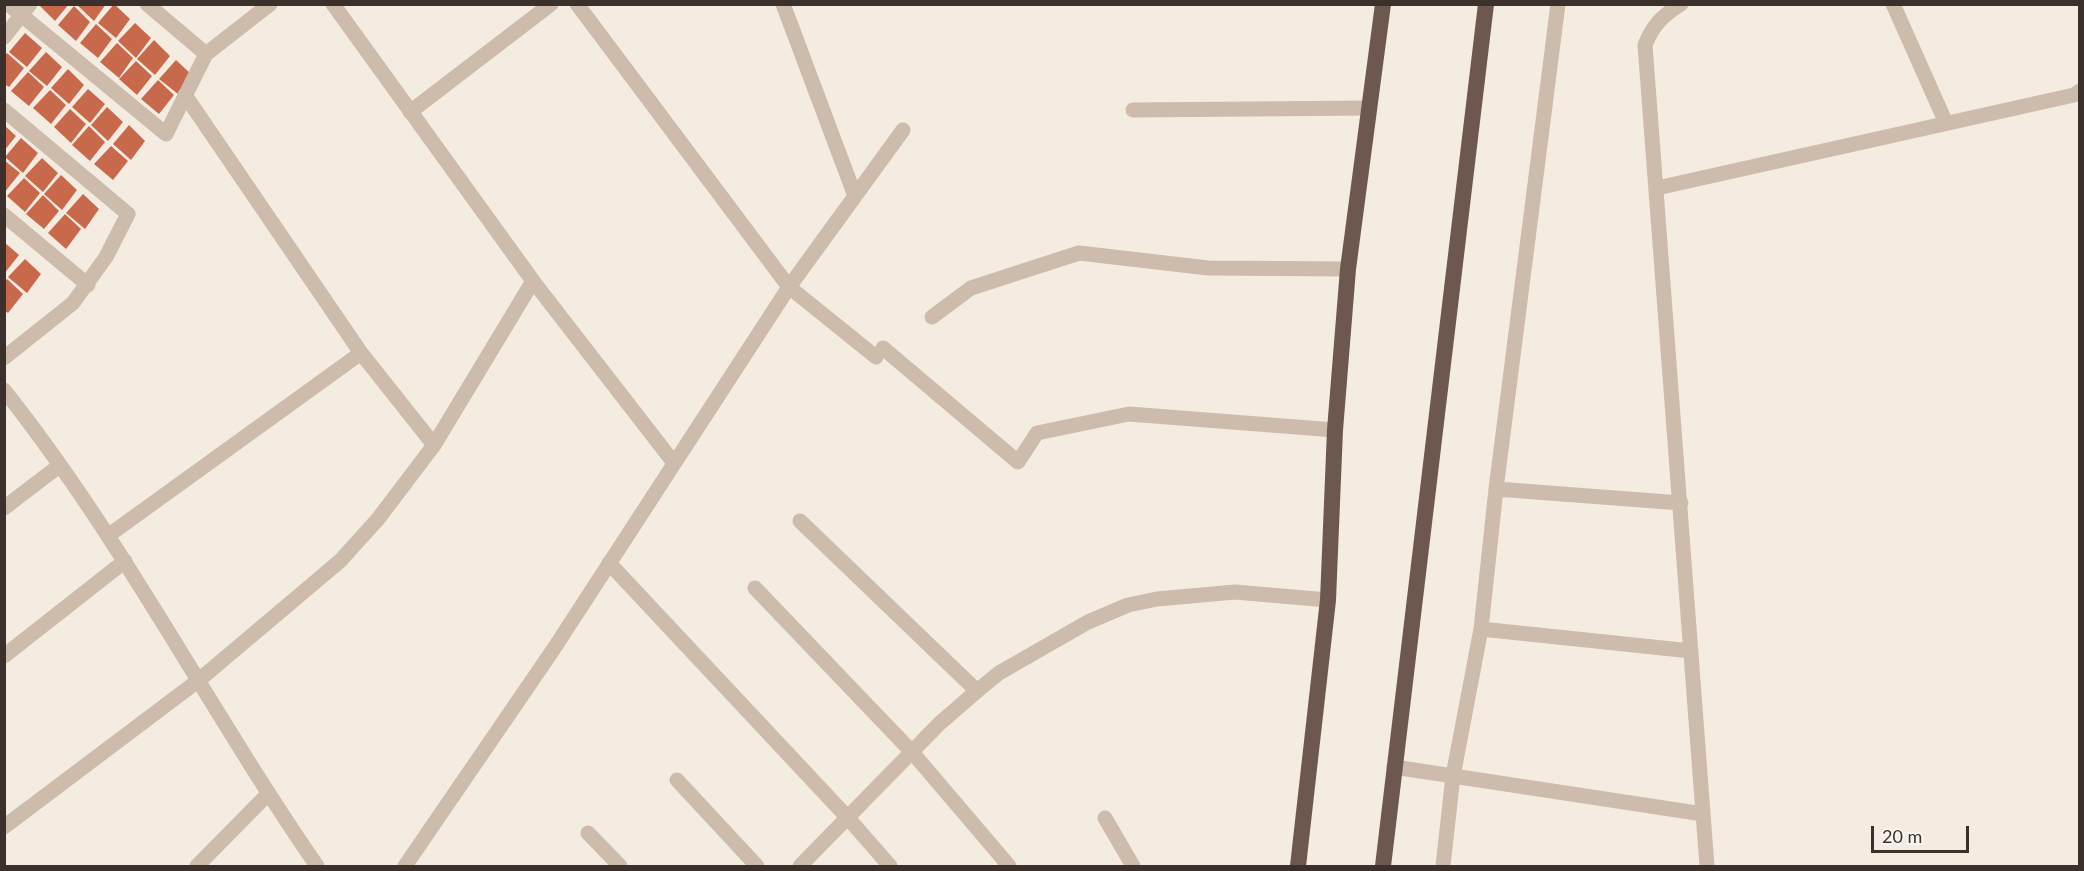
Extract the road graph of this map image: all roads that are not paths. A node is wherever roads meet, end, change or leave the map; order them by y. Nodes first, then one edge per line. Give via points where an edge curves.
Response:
1 (147, 4) edge
2 (270, 4) edge
3 (333, 4) edge
4 (552, 4) edge
5 (576, 4) edge
6 (783, 4) edge
7 (1383, 4) edge
8 (1486, 4) edge
9 (1558, 4) edge
10 (1681, 4) edge
11 (1893, 4) edge
12 (20, 8) edge
13 (4, 37) edge
14 (206, 54) junction
15 (184, 95) junction
16 (2078, 97) edge
17 (1369, 108) junction
18 (4, 110) edge
19 (1133, 110) dead end
20 (411, 112) junction
21 (1946, 123) junction
22 (903, 130) dead end
23 (1657, 188) junction
24 (855, 196) junction
25 (4, 215) edge
26 (1348, 269) junction
27 (533, 281) junction
28 (88, 285) junction
29 (789, 287) junction
30 (932, 317) dead end
31 (361, 353) junction
32 (4, 358) edge
33 (4, 390) edge
34 (1335, 430) junction
35 (434, 445) junction
36 (674, 463) junction
37 (59, 466) junction
38 (1496, 489) junction
39 (1681, 503) junction
40 (4, 508) edge
41 (800, 521) dead end
42 (109, 535) junction
43 (125, 561) junction
44 (609, 563) junction
45 (755, 588) dead end
46 (1328, 600) junction
47 (1481, 629) junction
48 (1691, 651) junction
49 (4, 656) edge
50 (200, 680) junction
51 (977, 691) junction
52 (912, 752) junction
53 (1394, 767) junction
54 (1453, 776) junction
55 (677, 780) dead end
56 (267, 795) junction
57 (1703, 814) junction
58 (848, 818) junction
59 (1105, 818) dead end
60 (4, 827) edge
61 (588, 833) dead end
62 (197, 867) edge
63 (317, 867) edge
64 (405, 867) edge
65 (620, 867) edge
66 (757, 867) edge
67 (800, 867) edge
68 (890, 867) edge
69 (1009, 867) edge
70 (1133, 867) edge
71 (1298, 867) edge
72 (1383, 867) edge
73 (1443, 867) edge
74 (1707, 867) edge

1 - 14 street
2 - 14 street
3 - 20 street
4 - 20 street
5 - 29 street
6 - 24 street
7 - 17 highway
8 - 53 highway
9 - 38 street
10 - 23 street via 1661,17 1645,45
11 - 21 street
12 - 13 street
12 - 15 street via 166,134
14 - 15 street
15 - 31 street
16 - 21 street
17 - 19 street
17 - 26 highway
18 - 28 street via 128,214
20 - 27 street
21 - 23 street
22 - 24 street
23 - 39 street
24 - 29 street
25 - 28 street
26 - 30 street via 1208,268 1079,253 971,288
26 - 34 highway
27 - 35 street
27 - 36 street
28 - 32 street via 50,325
29 - 34 street via 879,352 1018,462 1037,433 1129,414
29 - 36 street
31 - 35 street
31 - 42 street
33 - 37 street
34 - 46 highway
35 - 50 street via 378,519 340,561
36 - 44 street
37 - 40 street
37 - 42 street
38 - 39 street
38 - 47 street
39 - 48 street
41 - 51 street
42 - 43 street
43 - 49 street
43 - 50 street
44 - 58 street
44 - 64 street
45 - 52 street
46 - 51 street via 1235,592 1128,605 1040,649
46 - 71 highway
47 - 48 street
47 - 54 street
48 - 57 street
50 - 56 street
50 - 60 street
51 - 52 street
52 - 58 street
52 - 69 street
53 - 54 street
53 - 72 highway
54 - 57 street
54 - 73 street
55 - 66 street
56 - 62 street
56 - 63 street
57 - 74 street
58 - 67 street
58 - 68 street
59 - 70 street
61 - 65 street

